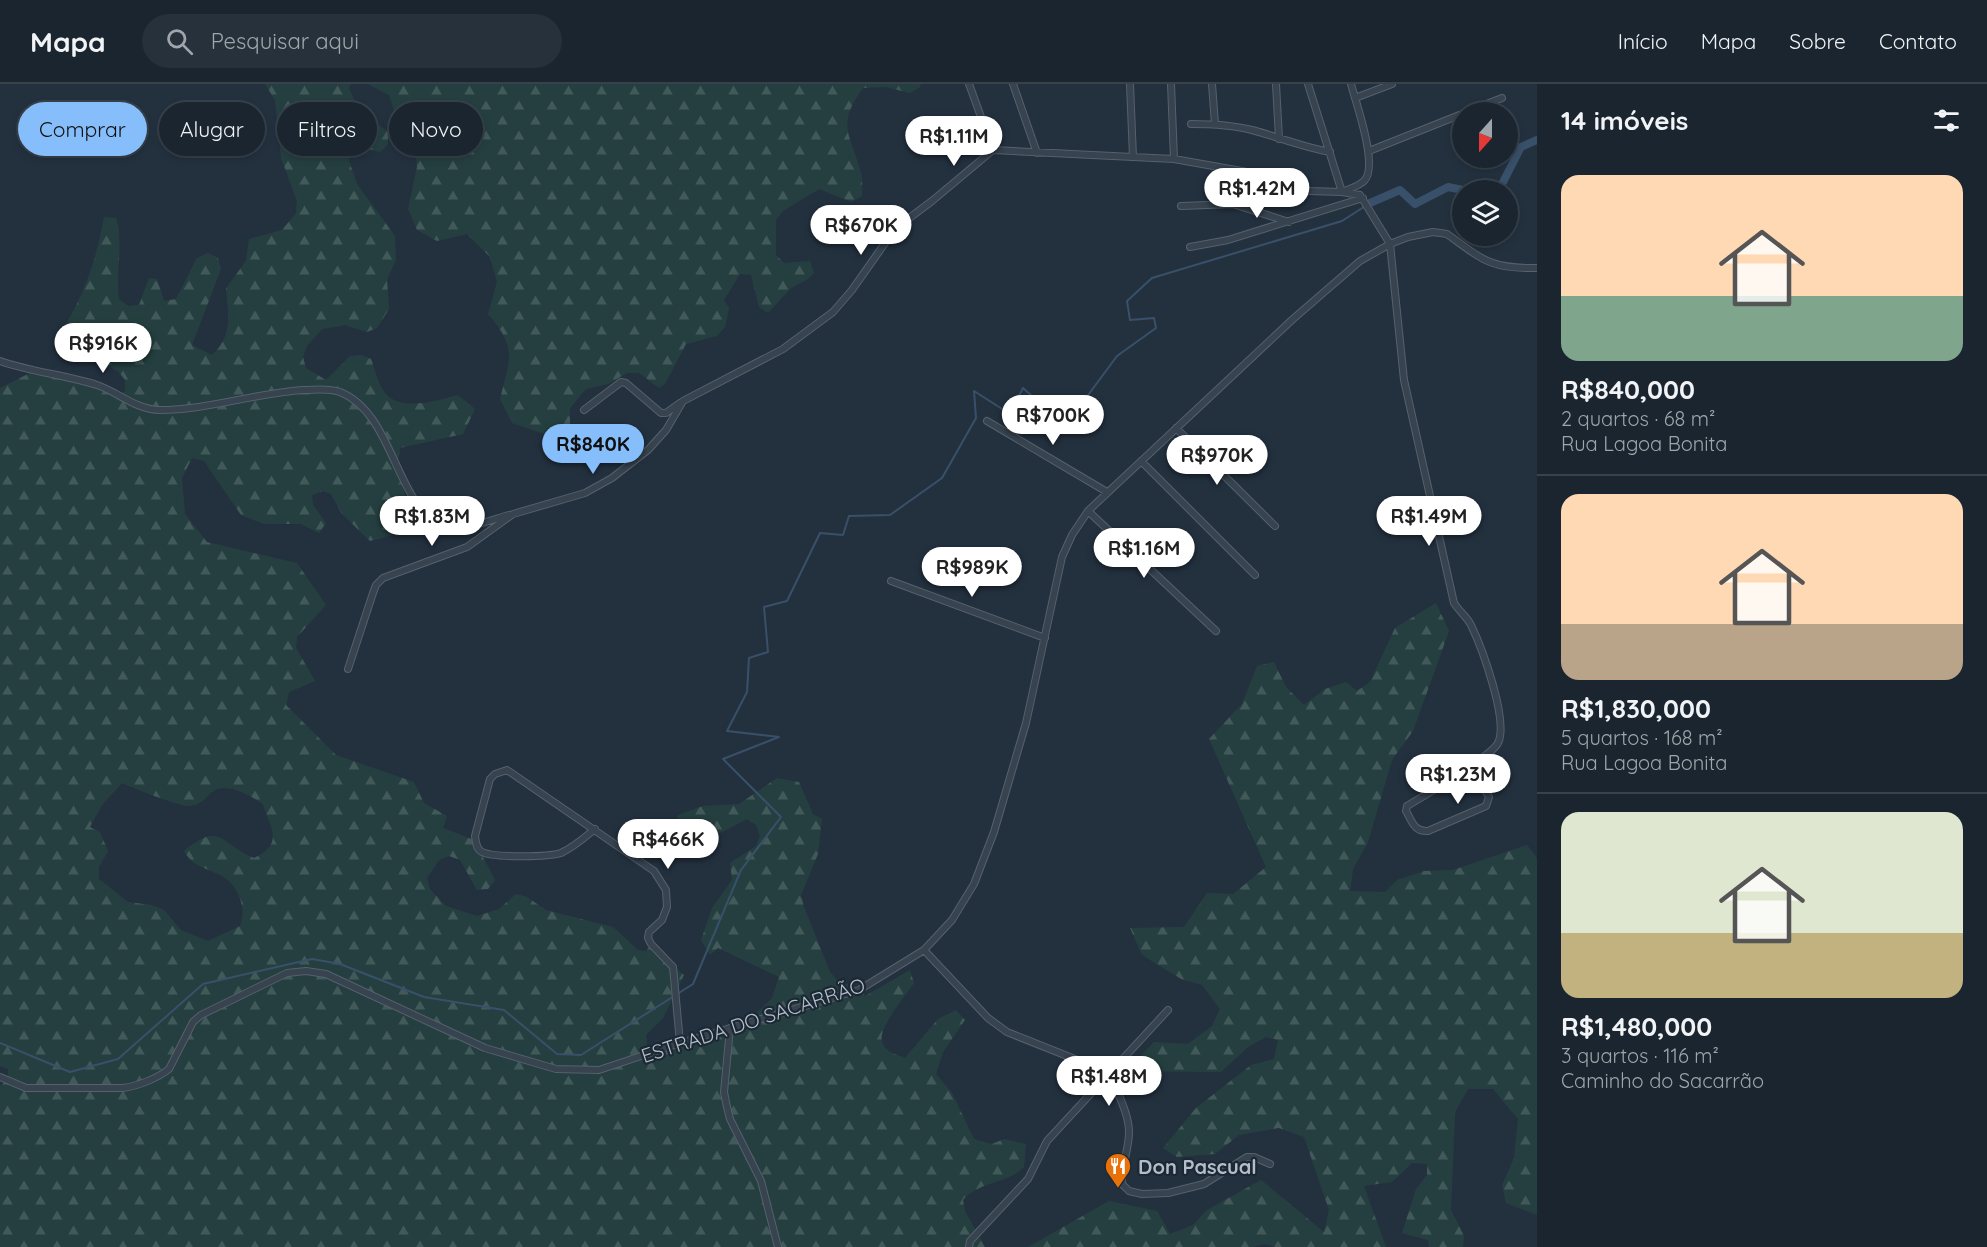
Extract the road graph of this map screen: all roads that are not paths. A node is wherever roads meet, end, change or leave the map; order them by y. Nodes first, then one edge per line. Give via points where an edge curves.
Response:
1 (969, 84) edge
2 (1013, 84) edge
3 (1130, 84) edge
4 (1171, 84) edge
5 (1212, 84) edge
6 (1276, 84) edge
7 (1308, 84) edge
8 (1351, 84) edge
9 (1392, 84) edge
10 (1355, 98) junction
11 (1502, 98) dead end
12 (1492, 102) edge
13 (1452, 118) edge
14 (1191, 124) dead end
15 (1215, 124) junction
16 (1279, 139) junction
17 (993, 150) junction
18 (1369, 151) junction
19 (1329, 152) junction
20 (1036, 153) junction
21 (1133, 157) junction
22 (1174, 159) junction
23 (1342, 192) junction
24 (1364, 200) junction
25 (1181, 206) dead end
26 (1289, 222) junction
27 (1390, 244) junction
28 (1190, 247) dead end
29 (1537, 268) edge
30 (0, 361) edge
31 (683, 401) junction
32 (584, 410) dead end
33 (987, 421) dead end
34 (1176, 428) junction
35 (1140, 461) junction
36 (1107, 492) junction
37 (1088, 511) junction
38 (513, 514) junction
39 (1275, 526) dead end
40 (1255, 575) dead end
41 (891, 581) dead end
42 (1216, 631) dead end
43 (1045, 638) junction
44 (348, 669) dead end
45 (1470, 765) junction
46 (595, 829) junction
47 (924, 951) junction
48 (1168, 1010) dead end
49 (730, 1028) junction
50 (680, 1043) junction
51 (1110, 1073) junction
52 (0, 1077) edge
53 (1270, 1164) dead end
54 (778, 1247) edge
55 (969, 1247) edge

1 - 17 street
2 - 20 street
3 - 21 street
4 - 22 street
5 - 15 street
6 - 16 street
7 - 19 street
8 - 10 street
9 - 10 street
10 - 18 street
11 - 12 street
13 - 18 street
14 - 15 street
15 - 16 street
16 - 19 street
17 - 20 street
17 - 31 street via 900,225 852,290 810,331
18 - 23 street via 1365,181
19 - 23 street
20 - 21 street
21 - 22 street
22 - 23 street via 1247,172 1309,191
23 - 24 street
24 - 26 street
24 - 27 street
25 - 26 street via 1233,204
26 - 28 street
27 - 29 street, ESTRADA DO SACARRÃO via 1440,232 1496,266
27 - 34 street, ESTRADA DO SACARRÃO via 1360,261
27 - 45 street via 1404,380 1454,603 1470,622 1502,728 1498,744
30 - 38 street via 99,386 150,410 292,391 338,392 363,406 382,434 411,494 436,522 449,527 465,526
31 - 32 street via 661,413 621,382
31 - 38 street via 666,430 648,450 612,478 585,493
33 - 36 street
34 - 35 street, ESTRADA DO SACARRÃO
34 - 39 street
35 - 36 street, ESTRADA DO SACARRÃO
35 - 40 street
36 - 37 street, ESTRADA DO SACARRÃO
37 - 42 street
37 - 43 street, ESTRADA DO SACARRÃO via 1062,557
38 - 44 street via 467,547 383,578 376,585
41 - 43 street
43 - 47 street, ESTRADA DO SACARRÃO via 1026,723 994,832 974,884 952,920
45 - 45 street via 1407,806 1416,829 1428,831 1486,806 1489,797
46 - 46 street via 507,770 490,779 475,836 482,852 534,856 558,854
46 - 50 street via 654,871 666,890 667,907 662,921 649,932 648,938 674,967
47 - 49 street, ESTRADA DO SACARRÃO via 859,990
47 - 51 street via 988,1018 1007,1032
48 - 51 street
49 - 50 street, ESTRADA DO SACARRÃO
49 - 54 street via 724,1092 727,1107 761,1181
50 - 52 street, ESTRADA DO SACARRÃO via 599,1070 556,1070 485,1048 326,974 306,971 287,973 201,1015 193,1022 170,1069 132,1086 26,1088
51 - 53 street via 1128,1124 1121,1172 1122,1184 1129,1191 1168,1193 1204,1184 1247,1157
51 - 55 street via 1047,1141 1028,1179 970,1241

